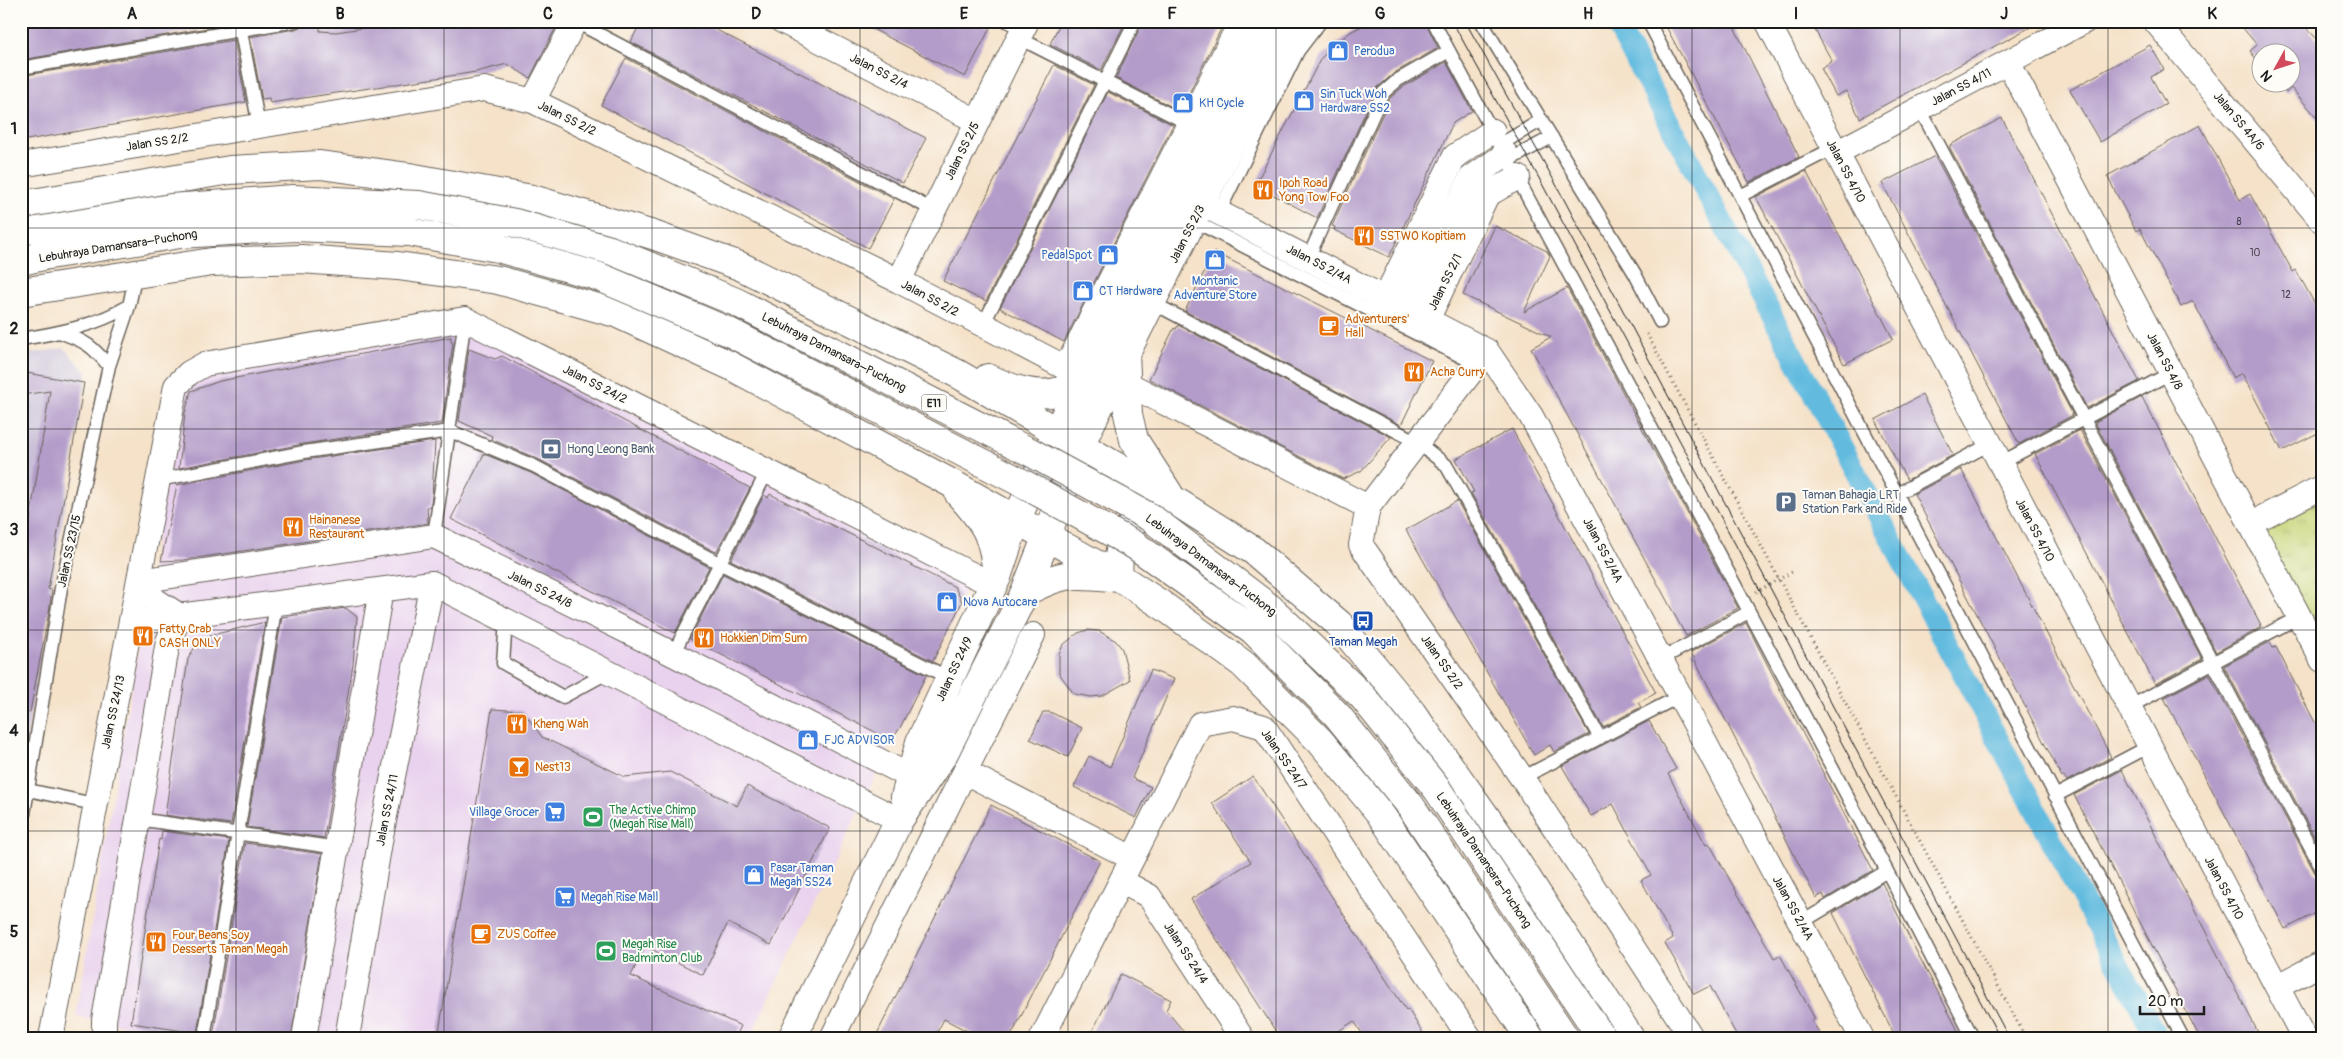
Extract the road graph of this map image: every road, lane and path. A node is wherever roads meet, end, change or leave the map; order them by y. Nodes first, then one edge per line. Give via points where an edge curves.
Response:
1 (294, 21) edge
2 (574, 21) edge
3 (782, 21) edge
4 (1135, 21) edge
5 (1241, 21) edge
6 (1266, 21) edge
7 (1297, 21) edge
8 (1320, 21) edge
9 (1433, 21) edge
10 (1481, 21) edge
11 (1648, 21) edge
12 (1767, 21) edge
13 (2085, 21) edge
14 (2155, 21) edge
15 (240, 26) edge
16 (1019, 27) edge
17 (1449, 51) junction
18 (2008, 62) junction
19 (21, 68) edge
20 (1106, 82) junction
21 (533, 101) junction
22 (1920, 109) junction
23 (1542, 120) junction
24 (977, 122) junction
25 (1189, 124) junction
26 (259, 126) junction
27 (1552, 137) junction
28 (1835, 150) junction
29 (1505, 153) junction
30 (21, 165) edge
31 (1740, 196) junction
32 (21, 205) edge
33 (933, 210) junction
34 (1205, 213) junction
35 (2322, 221) edge
36 (31, 246) edge
37 (1308, 258) junction
38 (136, 273) junction
39 (899, 281) junction
40 (21, 292) edge
41 (1385, 298) junction
42 (1151, 302) junction
43 (129, 306) junction
44 (1416, 314) junction
45 (465, 319) junction
46 (1660, 322) dead end
47 (983, 325) junction
48 (1642, 326) dead end
49 (62, 333) junction
50 (21, 339) edge
51 (1125, 354) junction
52 (1481, 358) junction
53 (109, 366) junction
54 (1075, 371) junction
55 (2172, 373) junction
56 (958, 374) junction
57 (1126, 383) junction
58 (2084, 419) junction
59 (450, 431) junction
60 (1056, 433) junction
61 (1417, 442) junction
62 (1080, 447) junction
63 (1995, 454) junction
64 (768, 470) junction
65 (158, 480) junction
66 (949, 482) junction
67 (2322, 487) edge
68 (1897, 494) junction
69 (1172, 499) junction
70 (1368, 507) junction
71 (1016, 520) junction
72 (2250, 524) junction
73 (434, 536) junction
74 (1046, 538) junction
75 (721, 564) junction
76 (1792, 572) dead end
77 (1119, 577) junction
78 (1780, 579) junction
79 (139, 581) junction
80 (995, 581) junction
81 (432, 583) junction
82 (381, 590) junction
83 (1025, 592) junction
84 (1756, 592) dead end
85 (276, 604) junction
86 (1749, 612) junction
87 (180, 616) junction
88 (2299, 617) junction
89 (506, 620) junction
90 (132, 622) junction
91 (1033, 635) dead end
92 (672, 654) junction
93 (1661, 658) junction
94 (2322, 660) edge
95 (2212, 663) junction
96 (607, 673) junction
97 (949, 678) junction
98 (1682, 695) junction
99 (2129, 707) junction
100 (1600, 738) junction
101 (2150, 746) junction
102 (964, 772) junction
103 (911, 777) junction
104 (1522, 778) junction
105 (28, 790) junction
106 (2056, 796) junction
107 (94, 804) junction
108 (138, 819) junction
109 (899, 820) junction
110 (21, 832) edge
111 (238, 833) junction
112 (338, 848) junction
113 (1132, 858) junction
114 (2322, 869) edge
115 (1888, 871) junction
116 (1121, 881) junction
117 (1802, 922) junction
118 (2322, 963) edge
119 (2277, 987) junction
120 (52, 1038) edge
121 (104, 1038) edge
122 (204, 1038) edge
123 (304, 1038) edge
124 (347, 1038) edge
125 (792, 1038) edge
126 (832, 1038) edge
127 (1042, 1038) edge
128 (1242, 1038) edge
129 (1470, 1038) edge
130 (1530, 1038) edge
131 (1565, 1038) edge
132 (1602, 1038) edge
133 (1630, 1038) edge
134 (1692, 1038) edge
135 (1862, 1038) edge
136 (1974, 1038) edge
137 (2026, 1038) edge
138 (2183, 1038) edge
139 (2304, 1038) edge

1 - 15 lane
2 - 21 street
2 - 33 lane
3 - 24 street, Jalan SS 2/4
4 - 20 lane
5 - 25 street
6 - 54 main road
7 - 34 main road, Jalan SS 2/3 via 1284,41
8 - 34 lane
9 - 17 lane
10 - 23 lane
11 - 31 lane
12 - 28 street, Jalan SS 4/10
13 - 18 street, Jalan SS 4/11
14 - 35 street, Jalan SS 4A/6
15 - 19 lane
15 - 26 lane
16 - 20 lane
16 - 24 street, Jalan SS 2/5
17 - 29 lane
17 - 37 lane via 1398,80 1382,93
18 - 22 street, Jalan SS 4/11
18 - 55 street, Jalan SS 4/8
20 - 25 lane
20 - 47 lane
21 - 26 street, Jalan SS 2/2 via 484,89
21 - 39 street, Jalan SS 2/2
22 - 28 street, Jalan SS 4/11
22 - 58 lane
23 - 27 lane
23 - 29 lane
24 - 33 street, Jalan SS 2/5
25 - 54 street
26 - 30 street, Jalan SS 2/2
27 - 29 lane
27 - 46 lane via 1635,274
28 - 31 lane
28 - 63 street, Jalan SS 4/10
29 - 41 street via 1456,156
29 - 44 street, Jalan SS 2/1 via 1471,178
29 - 86 lane
31 - 68 lane
32 - 56 main road via 230,170 320,165 532,199 653,235 740,266
33 - 39 street, Jalan SS 2/5
34 - 37 street, Jalan SS 2/4A
34 - 42 main road, Jalan SS 2/3
34 - 52 lane
36 - 131 main road, Lebuhraya Damansara–Puchong / E11, bridge via 295,227 409,232 498,248 598,276 729,332 1022,482 1136,546 1253,630 1337,715 1410,805
36 - 132 main road, Lebuhraya Damansara–Puchong / E11, bridge via 171,208 292,199 419,205 515,223 610,250 736,302 1032,453 1151,518 1271,609 1363,697 1436,789
37 - 41 street, Jalan SS 2/4A
38 - 40 main road
38 - 43 lane, Jalan SS 23/15
38 - 66 main road via 212,262 301,259 398,266 498,280 616,313 729,365
39 - 47 street, Jalan SS 2/2
41 - 44 street, Jalan SS 2/4A
42 - 51 main road, Jalan SS 2/3
42 - 61 lane
43 - 49 lane via 104,319
43 - 53 lane, Jalan SS 23/15
44 - 52 street, Jalan SS 2/4A
45 - 59 lane
45 - 64 street, Jalan SS 24/2
45 - 65 street, Jalan SS 24/13 via 205,364 176,386
47 - 54 street, Jalan SS 2/2
48 - 78 path
49 - 50 lane
49 - 53 lane via 94,347
51 - 57 main road
51 - 62 main road, Jalan SS 2/3
52 - 61 street
52 - 93 street, Jalan SS 2/4A via 1531,416
53 - 105 lane, Jalan SS 23/15 via 61,588
54 - 56 main road via 1064,389 1042,394 1011,389 981,375
54 - 60 main road
55 - 58 lane
55 - 72 street, Jalan SS 4/8
56 - 60 main road
56 - 66 main road via 982,401 987,411 990,434 978,465 960,479
57 - 69 main road via 1134,440
57 - 70 street
58 - 63 lane
58 - 95 lane
59 - 65 lane via 304,452
59 - 73 lane
59 - 75 lane via 534,466
60 - 62 main road
60 - 71 main road, Jalan SS 24/9
61 - 70 street
61 - 100 lane via 1446,465
62 - 69 main road
62 - 74 main road, Jalan SS 2/3
63 - 68 lane
63 - 99 street, Jalan SS 4/10
64 - 75 lane
64 - 80 street, Jalan SS 24/2
65 - 79 street, Jalan SS 24/13
66 - 71 main road
66 - 80 main road via 976,513 988,533 995,550
67 - 72 street
68 - 106 lane
69 - 77 main road via 1146,510 1126,532 1119,554
69 - 133 main road via 1254,551 1339,624 1412,713 1503,841
70 - 104 street, Jalan SS 2/2 via 1361,545
71 - 74 main road
71 - 80 main road, Jalan SS 24/9
72 - 88 street, Jalan SS 4/8
73 - 79 street
73 - 92 street, Jalan SS 24/8
74 - 77 main road
74 - 83 main road, Jalan SS 24/9
75 - 92 lane
75 - 97 lane
76 - 78 path
77 - 83 main road via 1074,574 1050,579
77 - 130 main road via 1243,664 1320,741 1379,812
78 - 84 path
78 - 137 path
79 - 87 street via 155,600
79 - 90 street, Jalan SS 24/13
80 - 97 main road, Jalan SS 24/9
81 - 82 street
81 - 89 street
81 - 124 street, Jalan SS 24/11 via 381,836
82 - 85 street
82 - 112 street
83 - 109 main road, Jalan SS 24/9 via 943,756
85 - 87 street
85 - 111 lane
86 - 93 lane
86 - 115 lane
87 - 90 street
87 - 108 street via 168,641
88 - 94 street, Jalan SS 4/8
88 - 95 lane
89 - 96 street
89 - 96 lane via 503,663 563,696
90 - 107 street, Jalan SS 24/13
91 - 102 street
92 - 103 street, Jalan SS 24/8
93 - 98 street, Jalan SS 2/4A
95 - 99 lane
95 - 114 lane
96 - 109 street
97 - 103 main road, Jalan SS 24/9 via 920,742
98 - 100 lane
98 - 117 street, Jalan SS 2/4A
99 - 101 street, Jalan SS 4/10
100 - 104 lane
101 - 106 lane
101 - 119 street, Jalan SS 4/10
102 - 113 street
102 - 126 street
103 - 109 main road, Jalan SS 24/9
104 - 134 street, Jalan SS 2/2
105 - 107 lane
105 - 110 lane, Jalan SS 23/15
106 - 138 lane
107 - 120 street, Jalan SS 24/13
108 - 111 lane
108 - 121 street via 104,1020
109 - 125 main road, Jalan SS 24/9
111 - 112 lane
111 - 122 lane
112 - 123 street
113 - 116 street, Jalan SS 24/7
113 - 129 street, Jalan SS 24/7 via 1200,724 1233,718 1264,727
115 - 117 lane
115 - 136 lane
116 - 127 street, Jalan SS 24/7
116 - 128 street, Jalan SS 24/4 via 1149,896
117 - 135 street, Jalan SS 2/4A
118 - 119 street
119 - 139 street, Jalan SS 4/10

